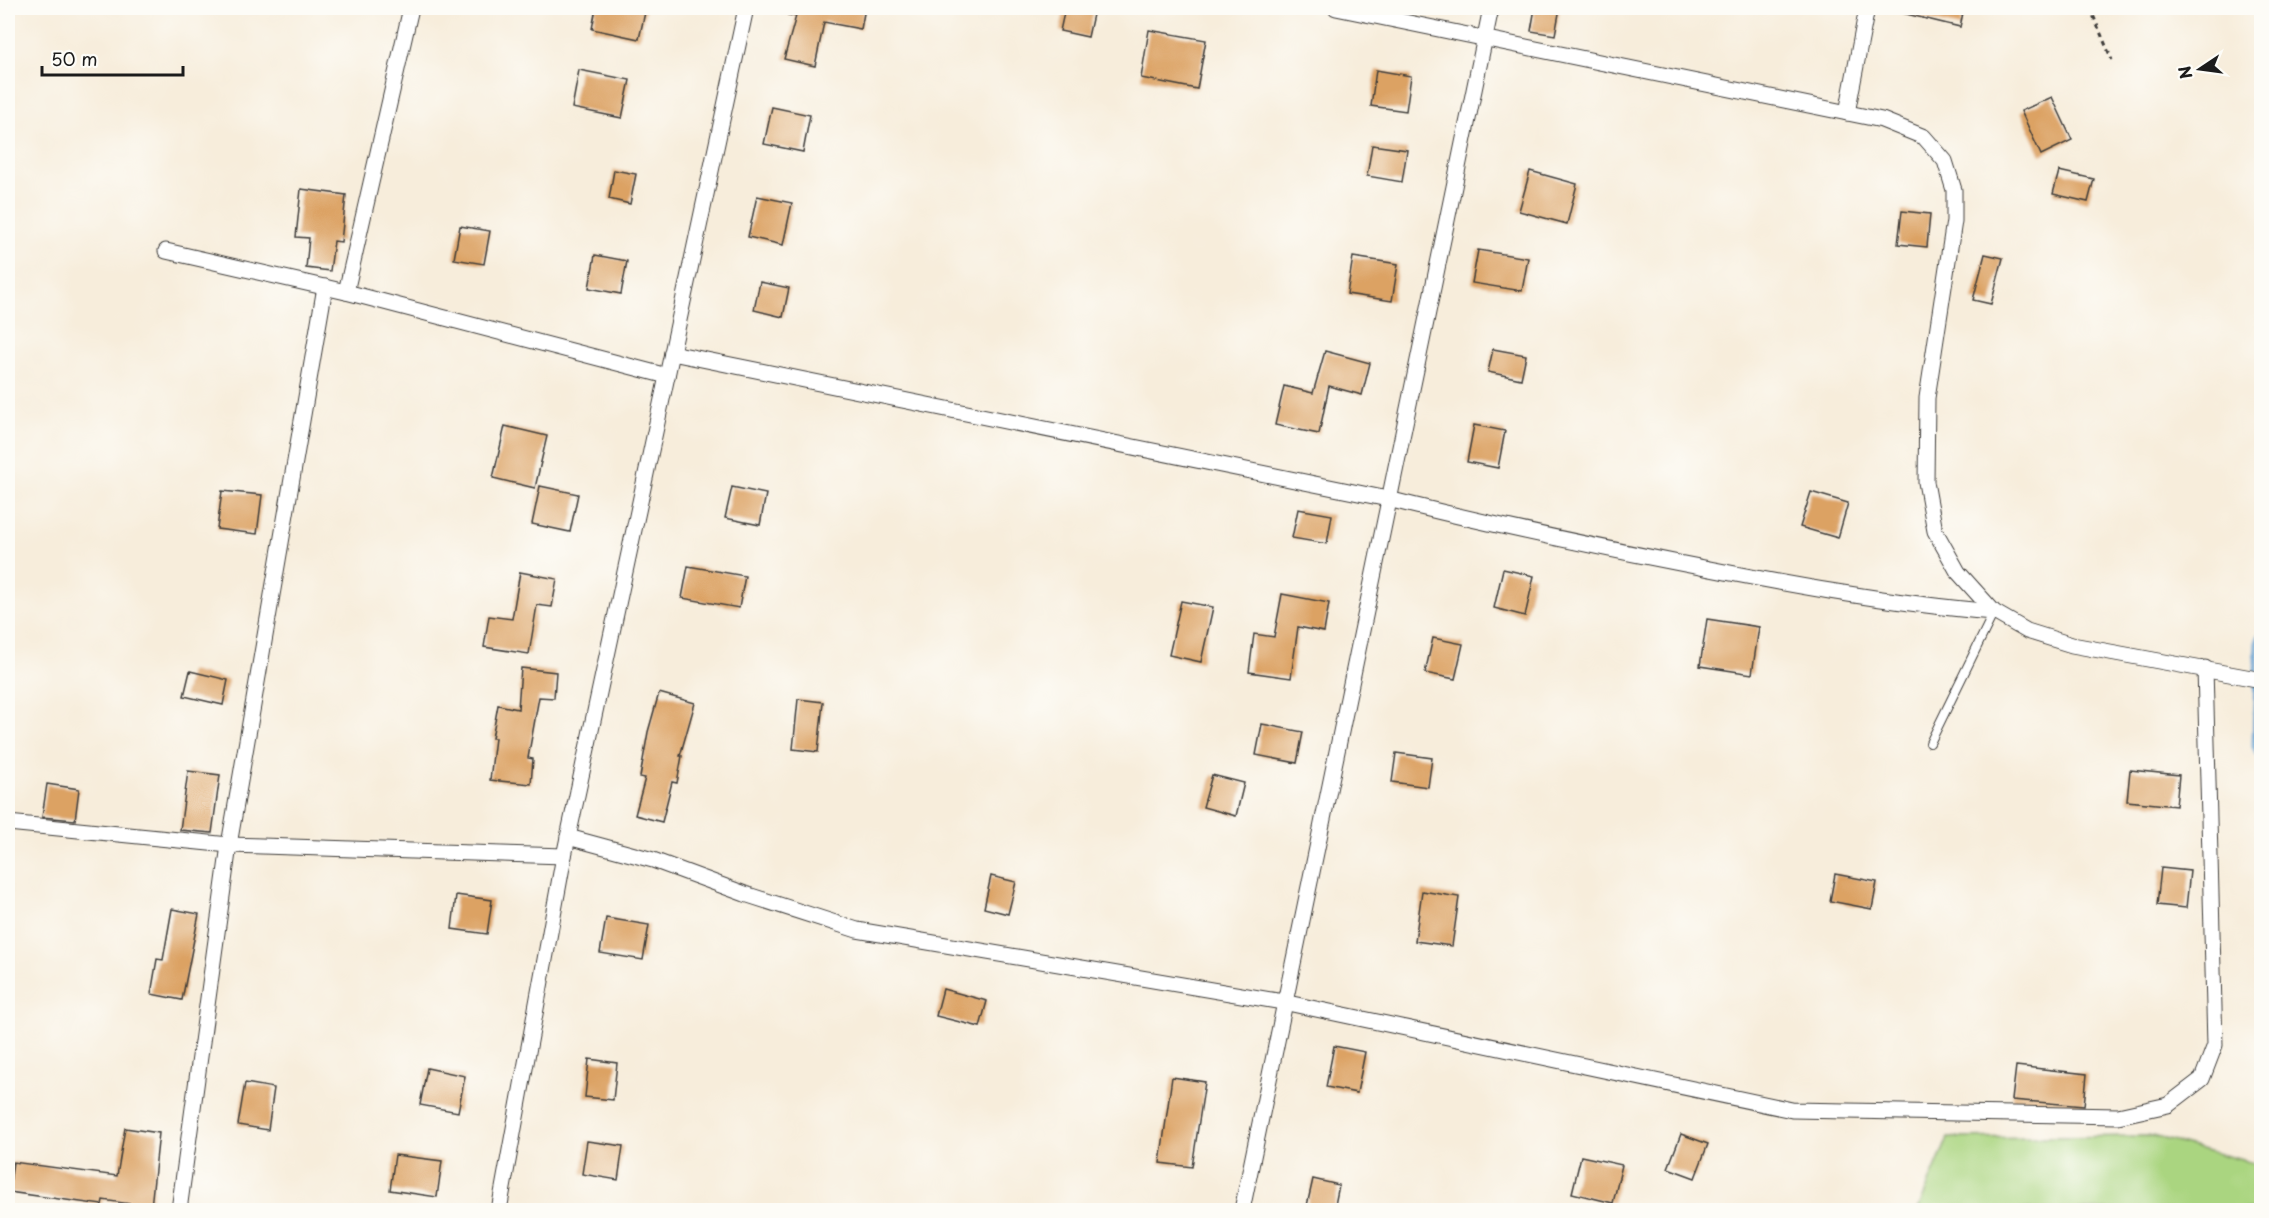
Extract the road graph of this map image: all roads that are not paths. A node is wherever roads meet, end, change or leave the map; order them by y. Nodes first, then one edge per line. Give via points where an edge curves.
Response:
1 (411, 8) edge
2 (746, 8) edge
3 (1336, 8) edge
4 (1491, 8) edge
5 (1867, 8) edge
6 (1485, 40) junction
7 (1847, 113) junction
8 (166, 251) dead end
9 (325, 287) junction
10 (346, 292) junction
11 (672, 353) junction
12 (667, 376) junction
13 (1388, 499) junction
14 (1994, 612) junction
15 (2205, 668) junction
16 (2262, 680) edge
17 (1930, 743) dead end
18 (8, 823) edge
19 (568, 837) junction
20 (229, 845) junction
21 (564, 856) junction
22 (1283, 1002) junction
23 (179, 1210) edge
24 (499, 1210) edge
25 (1242, 1210) edge

1 - 10 street
2 - 11 street
3 - 6 street
4 - 6 street
5 - 7 street
6 - 7 street
6 - 13 street
7 - 14 street via 1882,120 1924,137 1945,161 1954,190 1954,221 1926,398 1926,482 1935,531 1958,572
8 - 9 street
9 - 10 street
9 - 20 street
10 - 12 street
11 - 12 street
11 - 13 street
12 - 19 street
13 - 14 street via 1495,526 1808,589 1892,603
13 - 22 street
14 - 15 street via 2027,631 2072,645
14 - 17 lane
15 - 16 street
15 - 22 street via 2215,1045 2202,1079 2168,1105 2118,1116 1792,1110
18 - 20 street
19 - 21 street
19 - 22 street via 653,860 857,930
20 - 21 street
20 - 23 street
21 - 24 street
22 - 25 street

